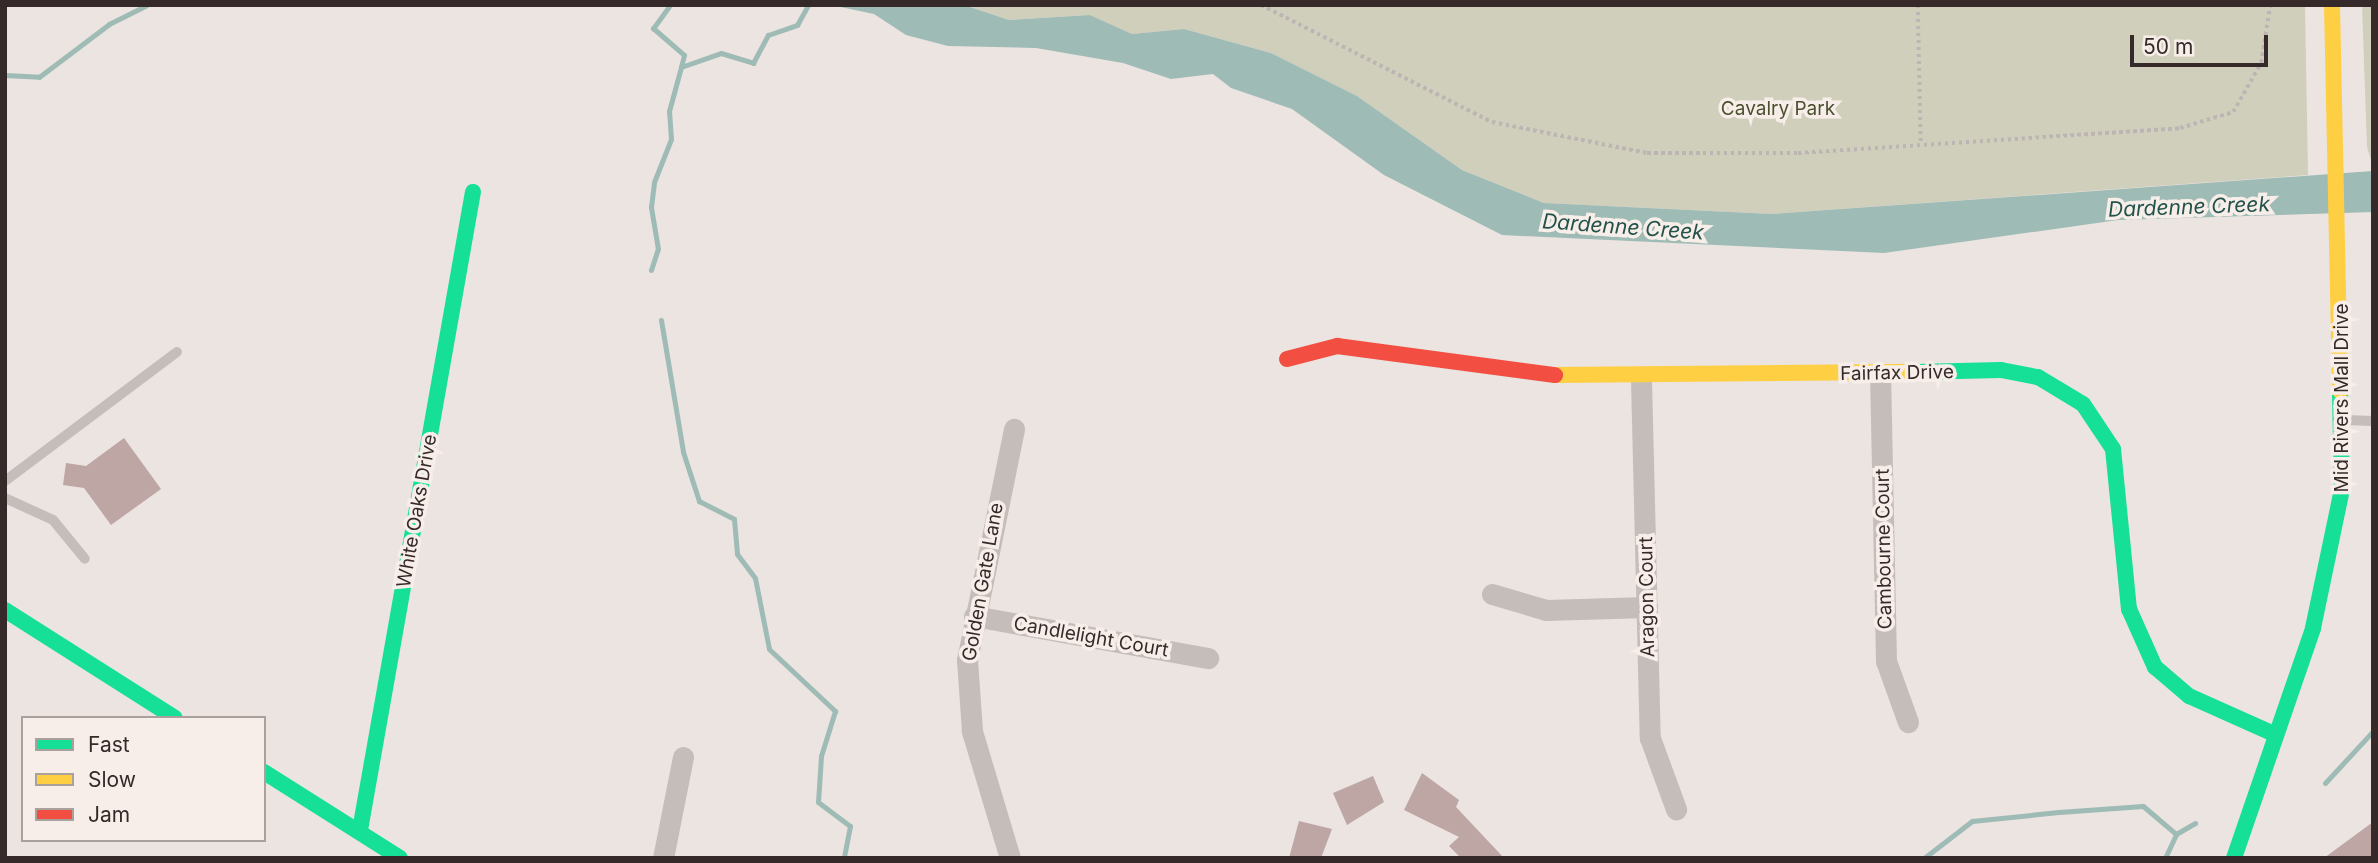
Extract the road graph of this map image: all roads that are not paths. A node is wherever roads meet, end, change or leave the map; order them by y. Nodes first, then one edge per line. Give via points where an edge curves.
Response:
1 (2332, 5) edge
2 (473, 192) dead end
3 (177, 352) dead end
4 (1287, 359) dead end
5 (1880, 373) junction
6 (1641, 380) junction
7 (2345, 420) junction
8 (2373, 421) edge
9 (1014, 429) dead end
10 (5, 481) edge
11 (5, 498) edge
12 (85, 559) dead end
13 (1492, 594) dead end
14 (1647, 607) junction
15 (5, 610) edge
16 (974, 616) junction
17 (1208, 658) dead end
18 (171, 716) edge
19 (1908, 722) dead end
20 (2276, 735) junction
21 (683, 757) dead end
22 (266, 773) edge
23 (1676, 809) dead end
24 (360, 830) junction
25 (400, 858) edge
26 (663, 858) edge
27 (1010, 858) edge
28 (2234, 858) edge

1 - 7 street, Mid Rivers Mall Drive
2 - 24 street, White Oaks Drive
3 - 10 lane
4 - 6 street, Fairfax Drive via 1337,346 1561,378
5 - 6 street, Fairfax Drive
5 - 19 street, Cambourne Court via 1886,662
5 - 20 street, Fairfax Drive via 2015,372 2060,388 2083,404 2113,449 2120,472 2129,609 2144,651 2189,696
6 - 14 street, Aragon Court
7 - 8 lane
7 - 20 street, Mid Rivers Mall Drive via 2342,489 2329,566
9 - 16 street, Golden Gate Lane
11 - 12 lane via 53,520
13 - 14 street via 1546,610
14 - 23 street, Aragon Court via 1650,738
15 - 18 street
16 - 17 street, Candlelight Court
16 - 27 street, Golden Gate Lane via 969,712
20 - 28 street, Mid Rivers Mall Drive
21 - 26 street
22 - 24 street
24 - 25 street

